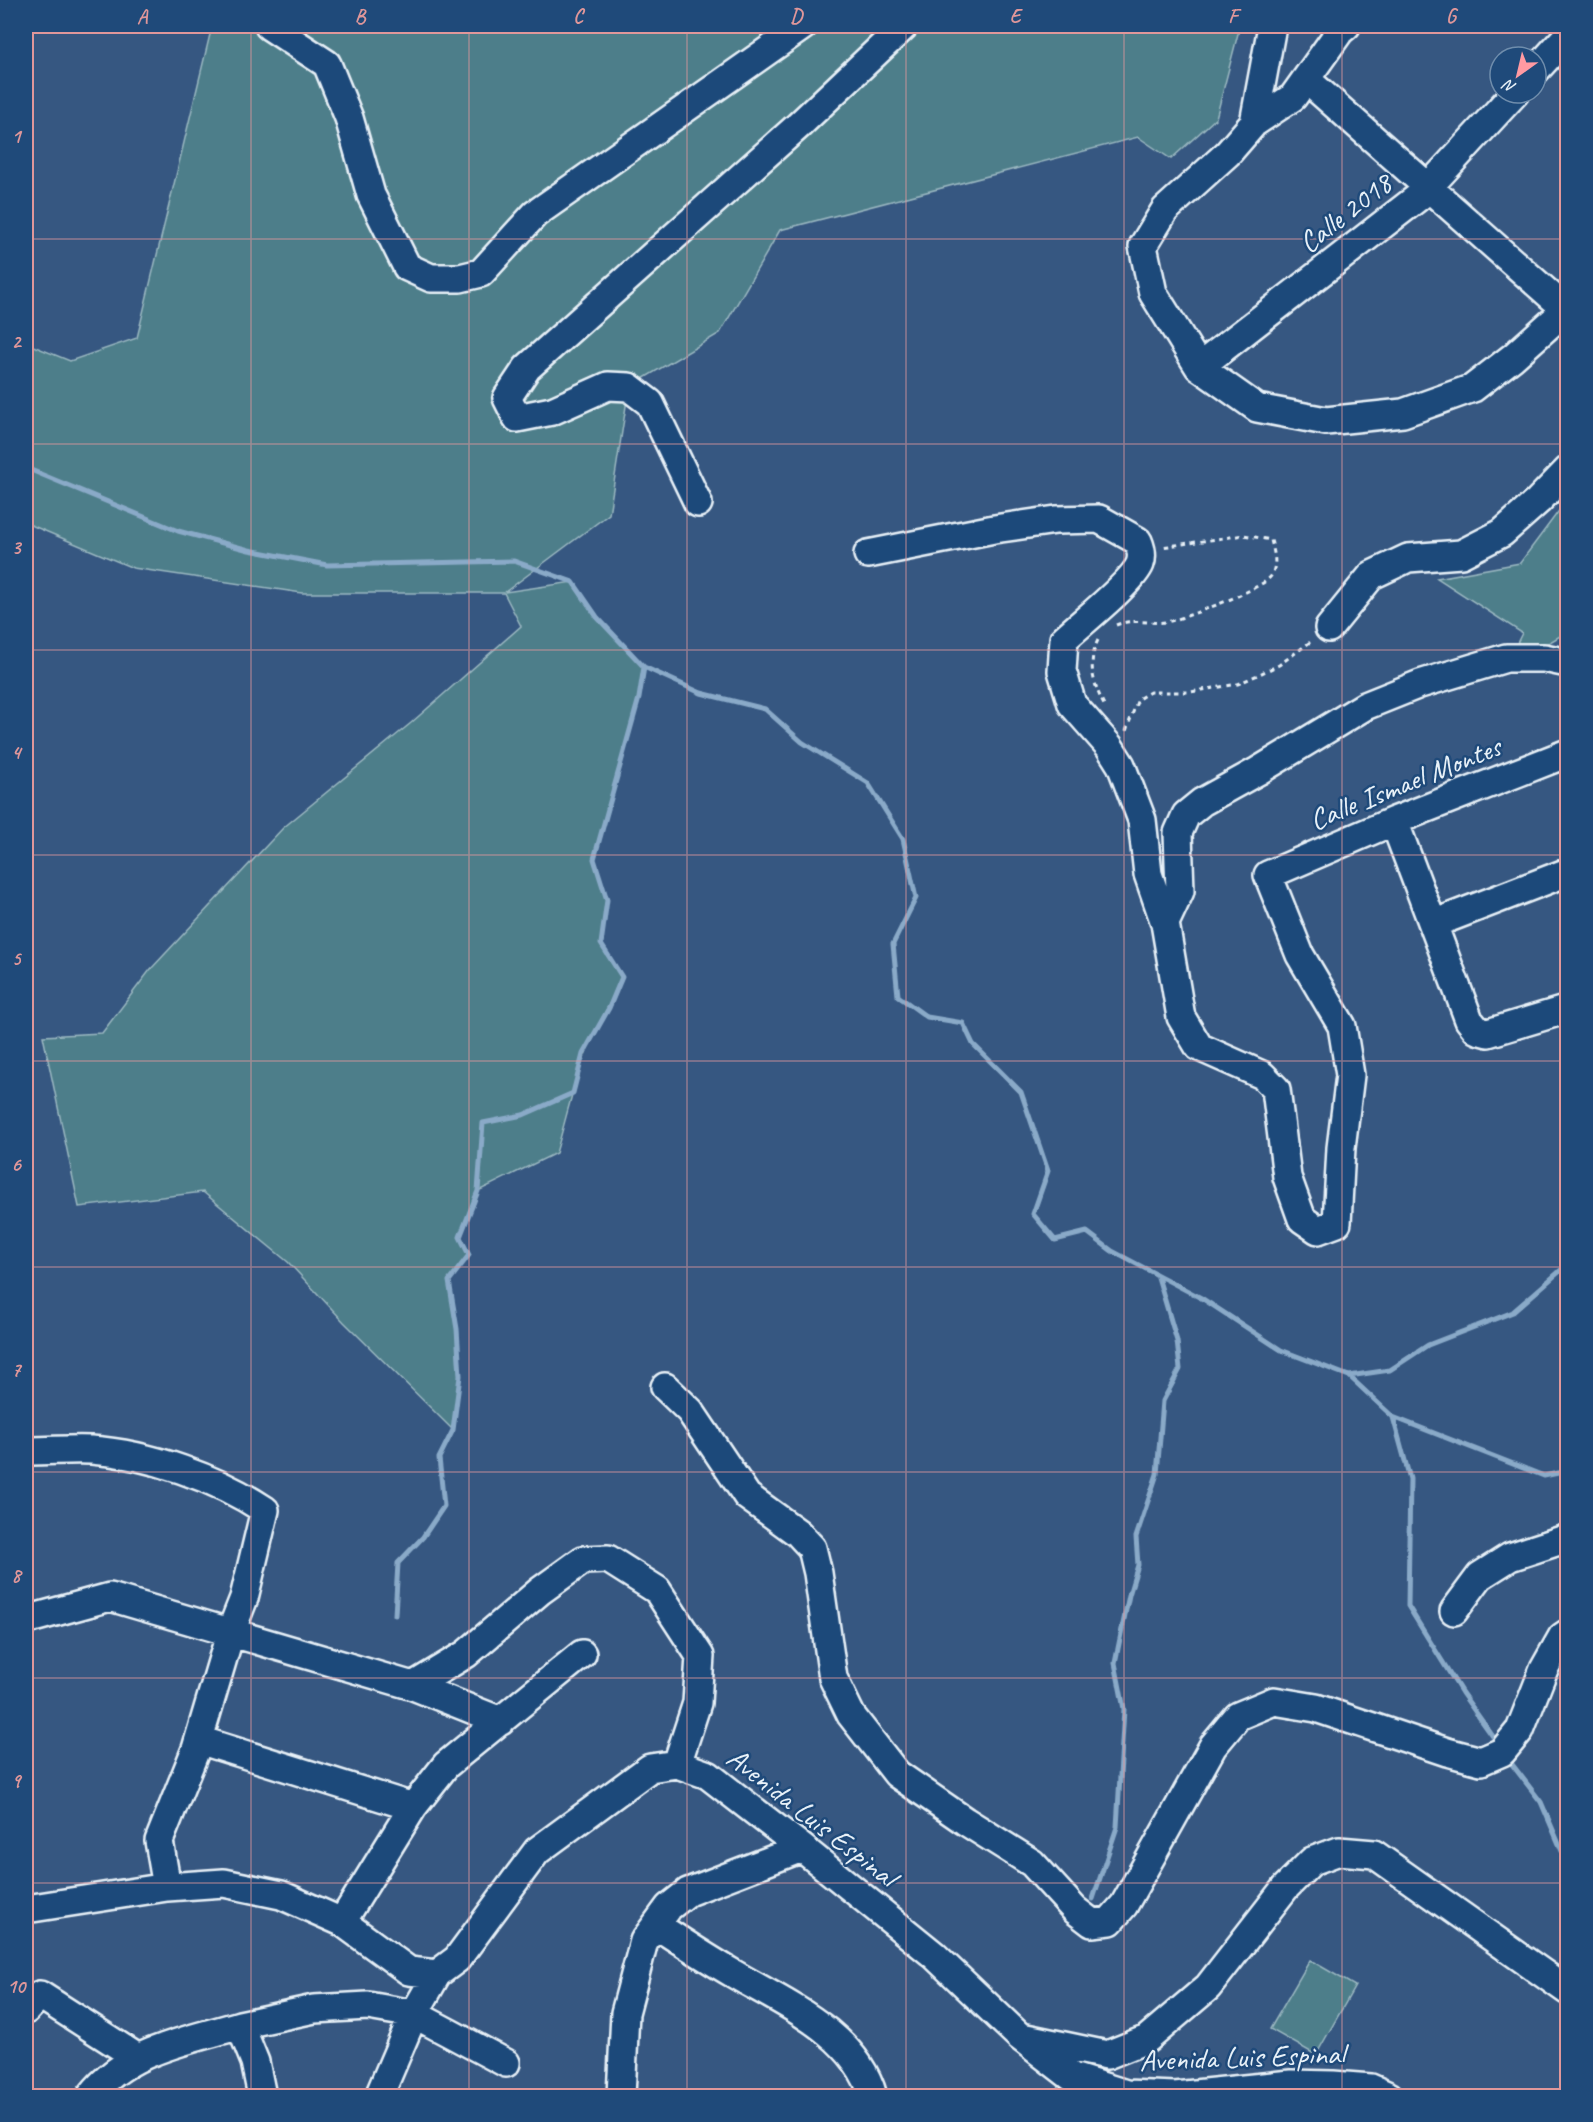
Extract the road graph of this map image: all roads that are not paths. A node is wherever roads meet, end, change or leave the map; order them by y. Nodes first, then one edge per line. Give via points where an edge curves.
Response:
1 (269, 26) edge
2 (303, 26) edge
3 (803, 26) edge
4 (904, 26) edge
5 (1272, 26) edge
6 (1347, 26) edge
7 (1568, 35) edge
8 (1548, 57) edge
9 (327, 64) junction
10 (1307, 80) junction
11 (1504, 105) edge
12 (1254, 123) junction
13 (1428, 188) junction
14 (1567, 310) edge
15 (1199, 368) junction
16 (1568, 470) edge
17 (698, 503) dead end
18 (868, 554) dead end
19 (1329, 628) road end
20 (1568, 659) edge
21 (1568, 753) edge
22 (1394, 821) junction
23 (1568, 872) edge
24 (1165, 923) junction
25 (1432, 924) junction
26 (1568, 1009) edge
27 (665, 1387) dead end
28 (26, 1453) edge
29 (1568, 1538) edge
30 (1454, 1611) dead end
31 (26, 1620) edge
32 (231, 1631) junction
33 (1568, 1633) edge
34 (582, 1654) dead end
35 (413, 1686) junction
36 (501, 1720) junction
37 (199, 1740) junction
38 (676, 1764) junction
39 (413, 1807) junction
40 (802, 1848) junction
41 (167, 1887) junction
42 (26, 1909) edge
43 (342, 1922) junction
44 (656, 1925) junction
45 (437, 1974) junction
46 (1568, 1990) edge
47 (26, 2010) edge
48 (414, 2014) junction
49 (240, 2025) junction
50 (1019, 2036) junction
51 (138, 2058) junction
52 (506, 2063) dead end
53 (1071, 2087) edge
54 (1284, 2090) edge
55 (91, 2097) edge
56 (262, 2097) edge
57 (379, 2097) edge
58 (621, 2097) edge
59 (873, 2097) edge
60 (1389, 2097) edge

1 - 9 street
2 - 9 street
3 - 9 street via 535,214 481,273 460,278 431,278 407,267 371,195 349,118
4 - 17 street via 528,368 507,398 517,418 552,411 608,386 629,387 650,403
5 - 12 street
6 - 10 street
7 - 8 street
10 - 12 street via 1293,97
10 - 13 street
11 - 13 street, Calle 2018
12 - 15 street via 1228,153 1165,210 1143,246 1153,293
13 - 14 street
13 - 15 street, Calle 2018
14 - 15 street via 1473,388 1403,413 1326,421 1257,408
16 - 19 street via 1502,533 1461,554 1408,558 1372,575
18 - 24 street via 1056,520 1099,519 1138,541 1142,551 1140,564 1128,582 1064,639 1062,671 1072,704 1121,765 1142,820 1148,874
20 - 24 street via 1563,662 1506,658 1420,684 1365,706 1202,802 1186,815 1178,833 1180,891
21 - 22 street, Calle Ismael Montes
22 - 24 street, Calle Ismael Montes via 1268,875 1300,955 1342,1026 1350,1075 1337,1223 1318,1230 1302,1219 1287,1177 1276,1089 1262,1074 1199,1047 1181,1017
22 - 25 street
23 - 25 street
25 - 26 street via 1469,1020 1477,1030 1488,1033
27 - 33 street via 690,1411 747,1496 812,1548 832,1678 851,1715 897,1774 1032,1863 1092,1923 1110,1921 1124,1905 1213,1746 1238,1716 1274,1701 1316,1708 1481,1761 1502,1752 1520,1730 1544,1669
28 - 32 street via 92,1450 152,1459 239,1493 265,1510 244,1598
29 - 30 street via 1510,1557 1480,1576
31 - 32 street via 110,1597
32 - 35 street
32 - 37 street
34 - 36 street
35 - 36 street
35 - 38 street via 466,1654 583,1560 608,1559 657,1590 699,1656 697,1704
36 - 39 street via 446,1765
37 - 39 street
37 - 41 street via 159,1840
38 - 40 street, Avenida Luis Espinal via 708,1775
38 - 45 street, Avenida Luis Espinal via 650,1768 537,1851 457,1959
39 - 43 street
40 - 44 street via 688,1892 669,1907
40 - 50 street, Avenida Luis Espinal via 934,1955
41 - 42 street
41 - 43 street via 224,1883 282,1895
43 - 45 street via 410,1971
44 - 58 street via 644,1941 624,2013
44 - 59 street via 809,2016 850,2054 870,2085
45 - 48 street
46 - 50 street via 1374,1854 1339,1851 1312,1861 1285,1888 1208,1987 1146,2039 1107,2055
47 - 51 street via 40,1995
48 - 49 street via 368,2006 314,2010
48 - 52 street
48 - 57 street
49 - 51 street
49 - 56 street via 255,2062
50 - 53 street, Avenida Luis Espinal
51 - 55 street via 116,2070
53 - 54 street, Avenida Luis Espinal via 1175,2096
54 - 60 street, Avenida Luis Espinal via 1333,2085 1371,2088

